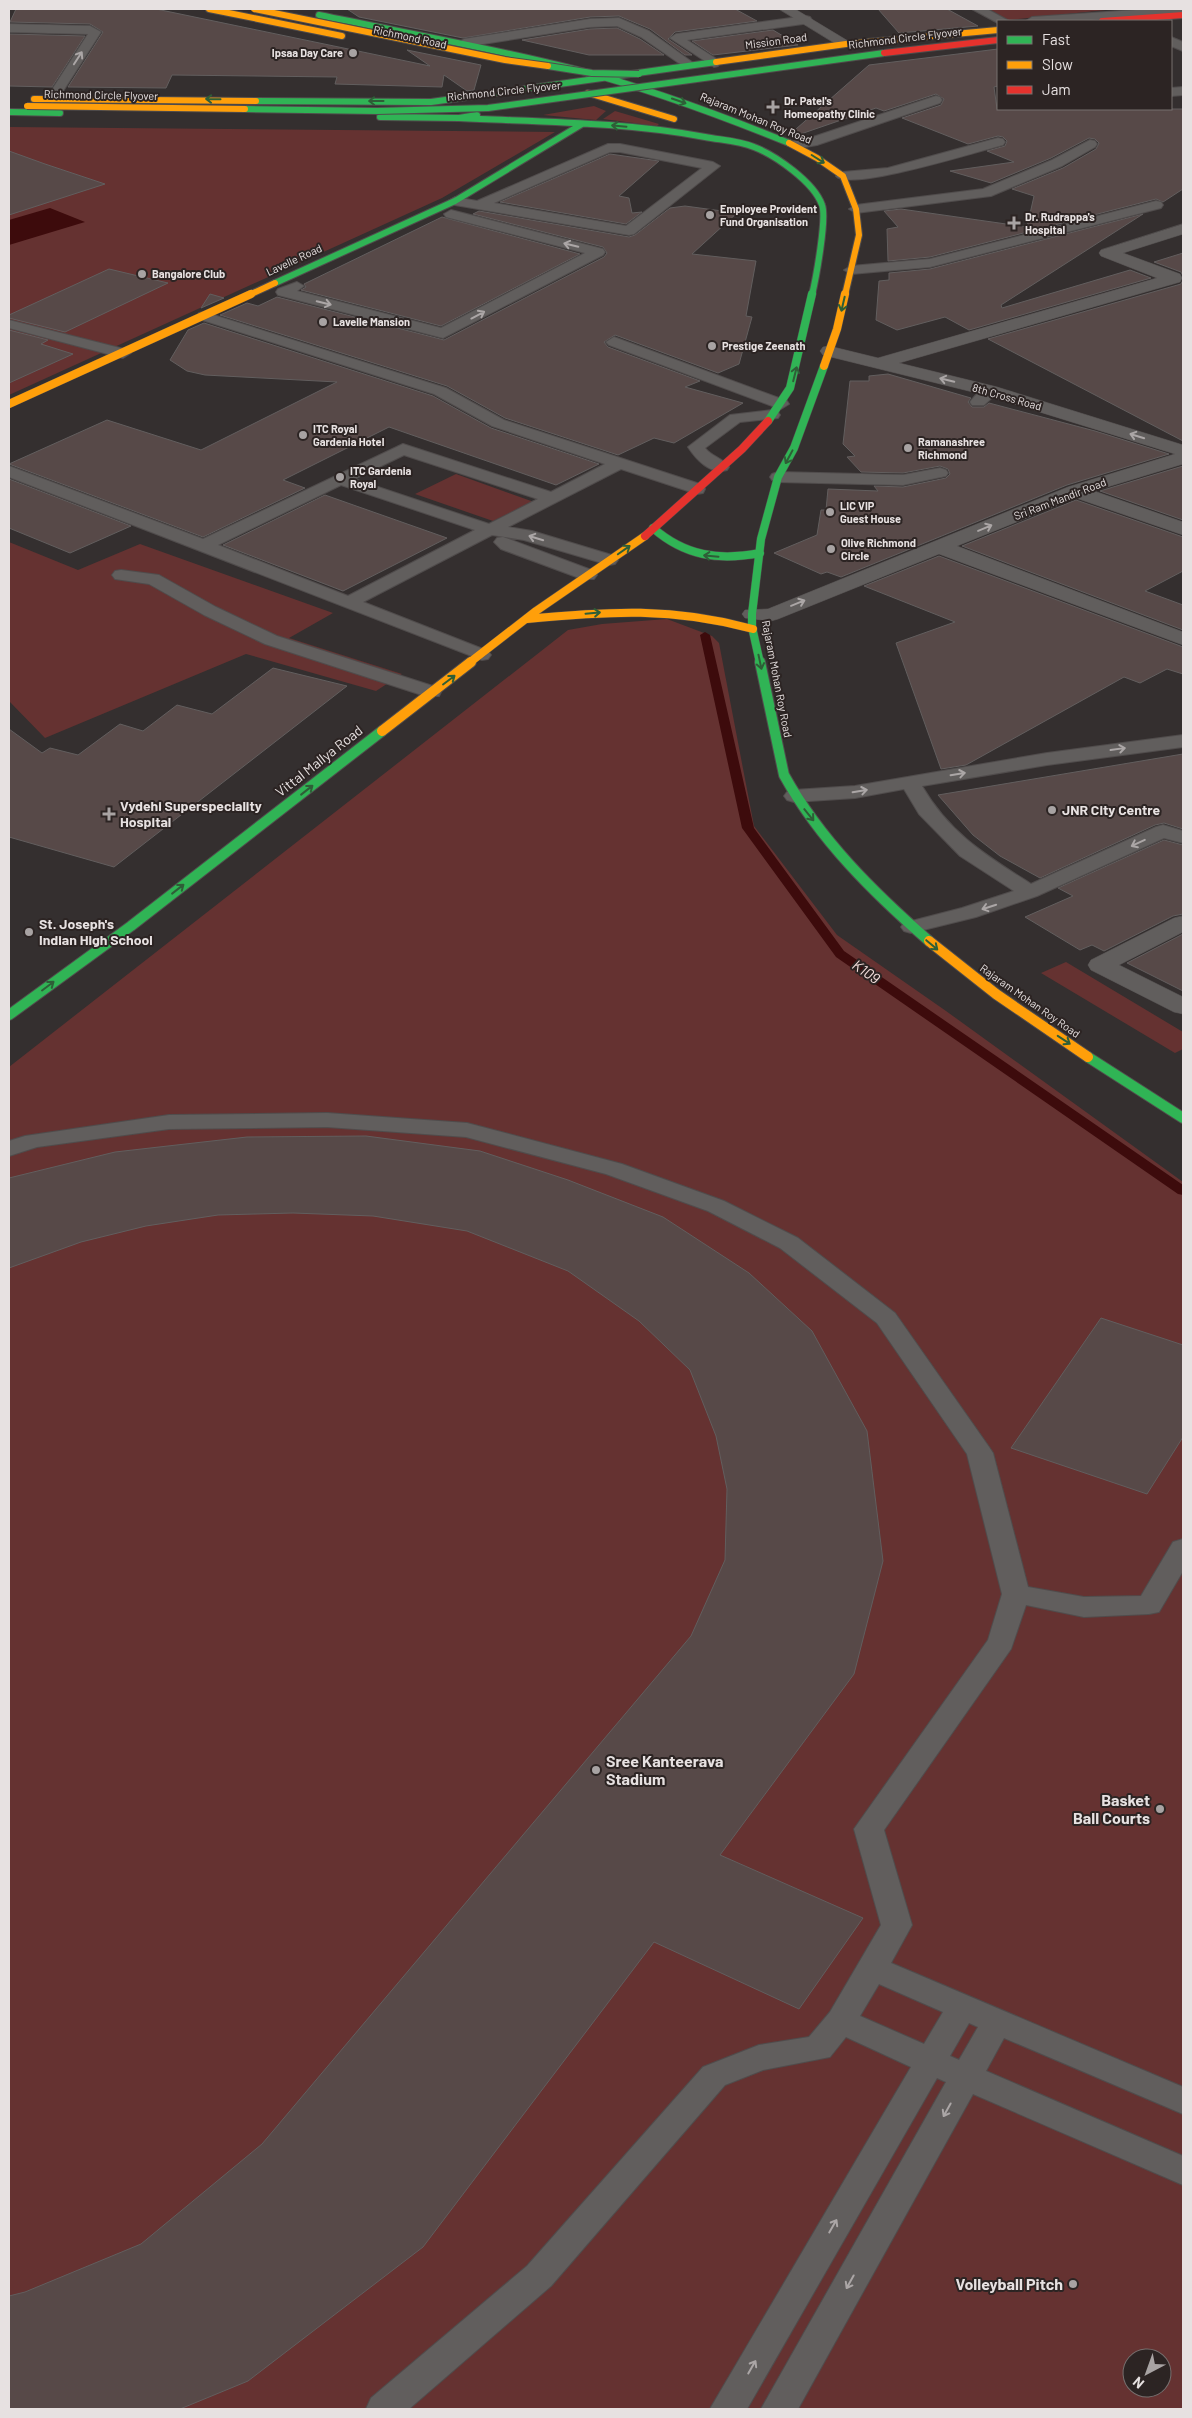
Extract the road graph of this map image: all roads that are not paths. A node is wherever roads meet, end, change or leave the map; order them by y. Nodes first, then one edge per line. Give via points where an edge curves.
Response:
1 (210, 9) edge
2 (254, 9) edge
3 (286, 9) edge
4 (786, 9) edge
5 (978, 9) edge
6 (1183, 10) edge
7 (1183, 16) edge
8 (806, 20) junction
9 (1001, 20) edge
10 (1046, 20) edge
11 (1118, 20) edge
12 (1134, 20) edge
13 (9, 28) edge
14 (1174, 30) edge
15 (997, 32) edge
16 (997, 32) edge
17 (997, 40) edge
18 (464, 42) junction
19 (846, 44) junction
20 (997, 44) edge
21 (1183, 47) edge
22 (714, 62) junction
23 (554, 64) joint
24 (690, 65) junction
25 (513, 77) dead end
26 (601, 78) junction
27 (557, 84) junction
28 (649, 91) junction
29 (494, 94) junction
30 (604, 98) junction
31 (52, 99) junction
32 (936, 100) dead end
33 (13, 102) edge
34 (9, 112) edge
35 (459, 118) junction
36 (582, 124) junction
37 (660, 130) junction
38 (998, 142) dead end
39 (1090, 144) dead end
40 (794, 145) junction
41 (753, 146) junction
42 (620, 148) junction
43 (843, 176) junction
44 (455, 201) junction
45 (482, 205) junction
46 (1156, 205) dead end
47 (434, 210) junction
48 (856, 210) junction
49 (505, 214) dead end
50 (1183, 229) edge
51 (851, 270) junction
52 (1178, 279) edge
53 (272, 285) junction
54 (204, 316) junction
55 (9, 324) edge
56 (614, 342) dead end
57 (829, 351) junction
58 (123, 353) junction
59 (880, 362) junction
60 (9, 404) edge
61 (776, 409) junction
62 (1183, 451) edge
63 (1183, 458) edge
64 (618, 464) junction
65 (722, 467) junction
66 (9, 472) edge
67 (940, 474) dead end
68 (778, 477) junction
69 (341, 480) junction
70 (697, 489) junction
71 (1075, 491) junction
72 (553, 498) junction
73 (653, 528) junction
74 (1183, 529) edge
75 (491, 530) junction
76 (204, 545) junction
77 (940, 547) junction
78 (760, 553) junction
79 (609, 560) junction
80 (121, 575) dead end
81 (588, 575) junction
82 (349, 602) junction
83 (689, 604) dead end
84 (536, 611) junction
85 (748, 618) junction
86 (527, 619) junction
87 (1183, 639) edge
88 (482, 655) junction
89 (432, 692) junction
90 (1183, 741) edge
91 (910, 782) junction
92 (794, 796) junction
93 (1183, 837) edge
94 (1030, 892) junction
95 (911, 927) junction
96 (1177, 934) edge
97 (1183, 1006) edge
98 (9, 1015) edge
99 (1183, 1118) edge
100 (9, 1149) edge
101 (1183, 1548) edge
102 (1016, 1594) junction
103 (872, 1968) junction
104 (962, 2007) junction
105 (841, 2020) junction
106 (997, 2022) junction
107 (928, 2061) junction
108 (966, 2075) junction
109 (1183, 2101) edge
110 (1183, 2171) edge
111 (384, 2409) edge
112 (728, 2409) edge
113 (779, 2409) edge

1 - 27 main road, Richmond Road via 500,68
2 - 15 main road, Richmond Circle Flyover, bridge via 505,60 592,73 667,74
3 - 18 main road, Richmond Road
4 - 8 street
5 - 9 lane
6 - 10 lane
7 - 11 main road
7 - 12 main road
8 - 19 street
8 - 22 lane via 676,38
31 -> 13 lane via 95,32
14 - 21 lane
16 - 19 main road, Mission Road
17 - 33 main road, Richmond Circle Flyover, bridge via 488,108 376,111 27,106
18 - 23 main road, Richmond Road
18 - 24 lane via 590,23 619,22 645,34
19 - 22 main road, Mission Road
20 - 28 main road via 877,57
22 - 24 main road, Mission Road
23 - 26 main road, Rajaram Mohan Roy Road
24 - 26 main road, Mission Road
25 - 29 main road via 504,90
26 - 27 main road, Mission Road
26 - 28 main road, Rajaram Mohan Roy Road
27 - 29 main road, Mission Road
27 - 30 main road, Richmond Road
28 - 30 main road
28 -> 40 main road, Rajaram Mohan Roy Road via 729,118
29 -> 31 main road, Mission Road via 431,102
30 - 35 main road
30 - 41 main road, Richmond Road
31 - 33 main road, Mission Road
32 - 40 lane via 812,142
34 - 35 main road
35 - 36 main road, Rajaram Mohan Roy Road
37 -> 36 main road, Rajaram Mohan Roy Road
36 - 44 main road, Lavelle Road
37 - 41 main road, Rajaram Mohan Roy Road
37 - 42 lane
38 - 43 lane via 889,172
39 - 48 lane via 1057,163 986,193
40 -> 43 main road, Rajaram Mohan Roy Road
61 -> 41 main road, Rajaram Mohan Roy Road via 792,383 804,336 819,261 823,206 814,190 803,180 782,162
42 - 45 lane via 604,150
42 - 45 lane via 713,166 629,231
43 - 48 main road, Rajaram Mohan Roy Road
44 - 45 lane
44 - 47 main road, Lavelle Road
45 - 49 lane via 491,212
46 - 51 lane via 930,263
47 - 53 main road, Lavelle Road
53 -> 47 lane via 293,288 283,292 443,333 598,252
48 - 51 main road, Rajaram Mohan Roy Road via 859,235
50 - 52 street via 1107,253
51 -> 57 main road, Rajaram Mohan Roy Road
52 - 59 street
53 - 54 main road, Lavelle Road
54 - 58 main road, Lavelle Road
54 - 64 lane via 440,391 498,423
55 - 58 lane
56 - 61 lane
57 - 59 street, 8th Cross Road
57 -> 68 main road, Rajaram Mohan Roy Road via 794,448
58 - 60 main road, Lavelle Road
62 -> 59 street, 8th Cross Road via 985,397
61 - 65 main road, Rajaram Mohan Roy Road
61 - 65 lane via 736,418 696,447 704,458
63 - 71 street, Sri Ram Mandir Road
64 - 70 lane
64 - 72 lane
65 - 70 main road, Rajaram Mohan Roy Road
66 - 76 lane
67 - 68 lane via 904,480
68 - 78 main road, Rajaram Mohan Roy Road
69 - 72 lane via 403,449
69 - 75 lane
69 - 76 lane
70 - 73 main road, Rajaram Mohan Roy Road
71 - 74 street
77 -> 71 street, Sri Ram Mandir Road
72 - 75 lane
78 -> 73 main road via 731,557 697,554 677,548
79 -> 73 main road, Rajaram Mohan Roy Road
79 -> 75 lane via 526,535
75 - 81 lane via 507,545
75 - 82 lane
76 - 82 lane
85 -> 77 street, Sri Ram Mandir Road via 771,615
77 - 87 street
78 - 85 main road, Rajaram Mohan Roy Road
79 - 81 main road, Rajaram Mohan Roy Road
80 - 89 lane via 153,578 210,611 271,640
81 - 84 main road, Rajaram Mohan Roy Road
82 - 88 lane
83 - 84 main road via 628,602
84 - 86 main road, Rajaram Mohan Roy Road
86 -> 85 main road via 657,610
85 -> 92 main road, Rajaram Mohan Roy Road via 784,775
86 - 88 main road, Vittal Mallya Road
89 -> 88 main road, Vittal Mallya Road
98 -> 89 main road, Vittal Mallya Road via 131,926
91 -> 90 lane
92 -> 91 lane via 855,792
91 - 94 lane via 926,810 967,852
92 -> 95 main road, Rajaram Mohan Roy Road via 858,876
93 -> 94 lane via 1163,831
94 -> 95 lane via 969,913
95 -> 99 main road, Rajaram Mohan Roy Road via 994,994
96 - 97 street via 1100,965
100 - 102 lane via 33,1141 169,1122 327,1120 468,1130 614,1169 716,1206 789,1243 886,1318 980,1453
101 - 102 lane via 1149,1605 1084,1607
102 - 103 lane via 1002,1642 869,1830 897,1925
103 - 104 lane
103 - 105 lane
104 - 106 lane
104 - 107 lane
105 - 107 lane
105 - 111 lane via 819,2048 759,2058 714,2076 539,2276
106 - 108 lane
106 - 109 lane
107 - 108 lane
112 -> 107 lane
108 - 110 lane
108 -> 113 lane

